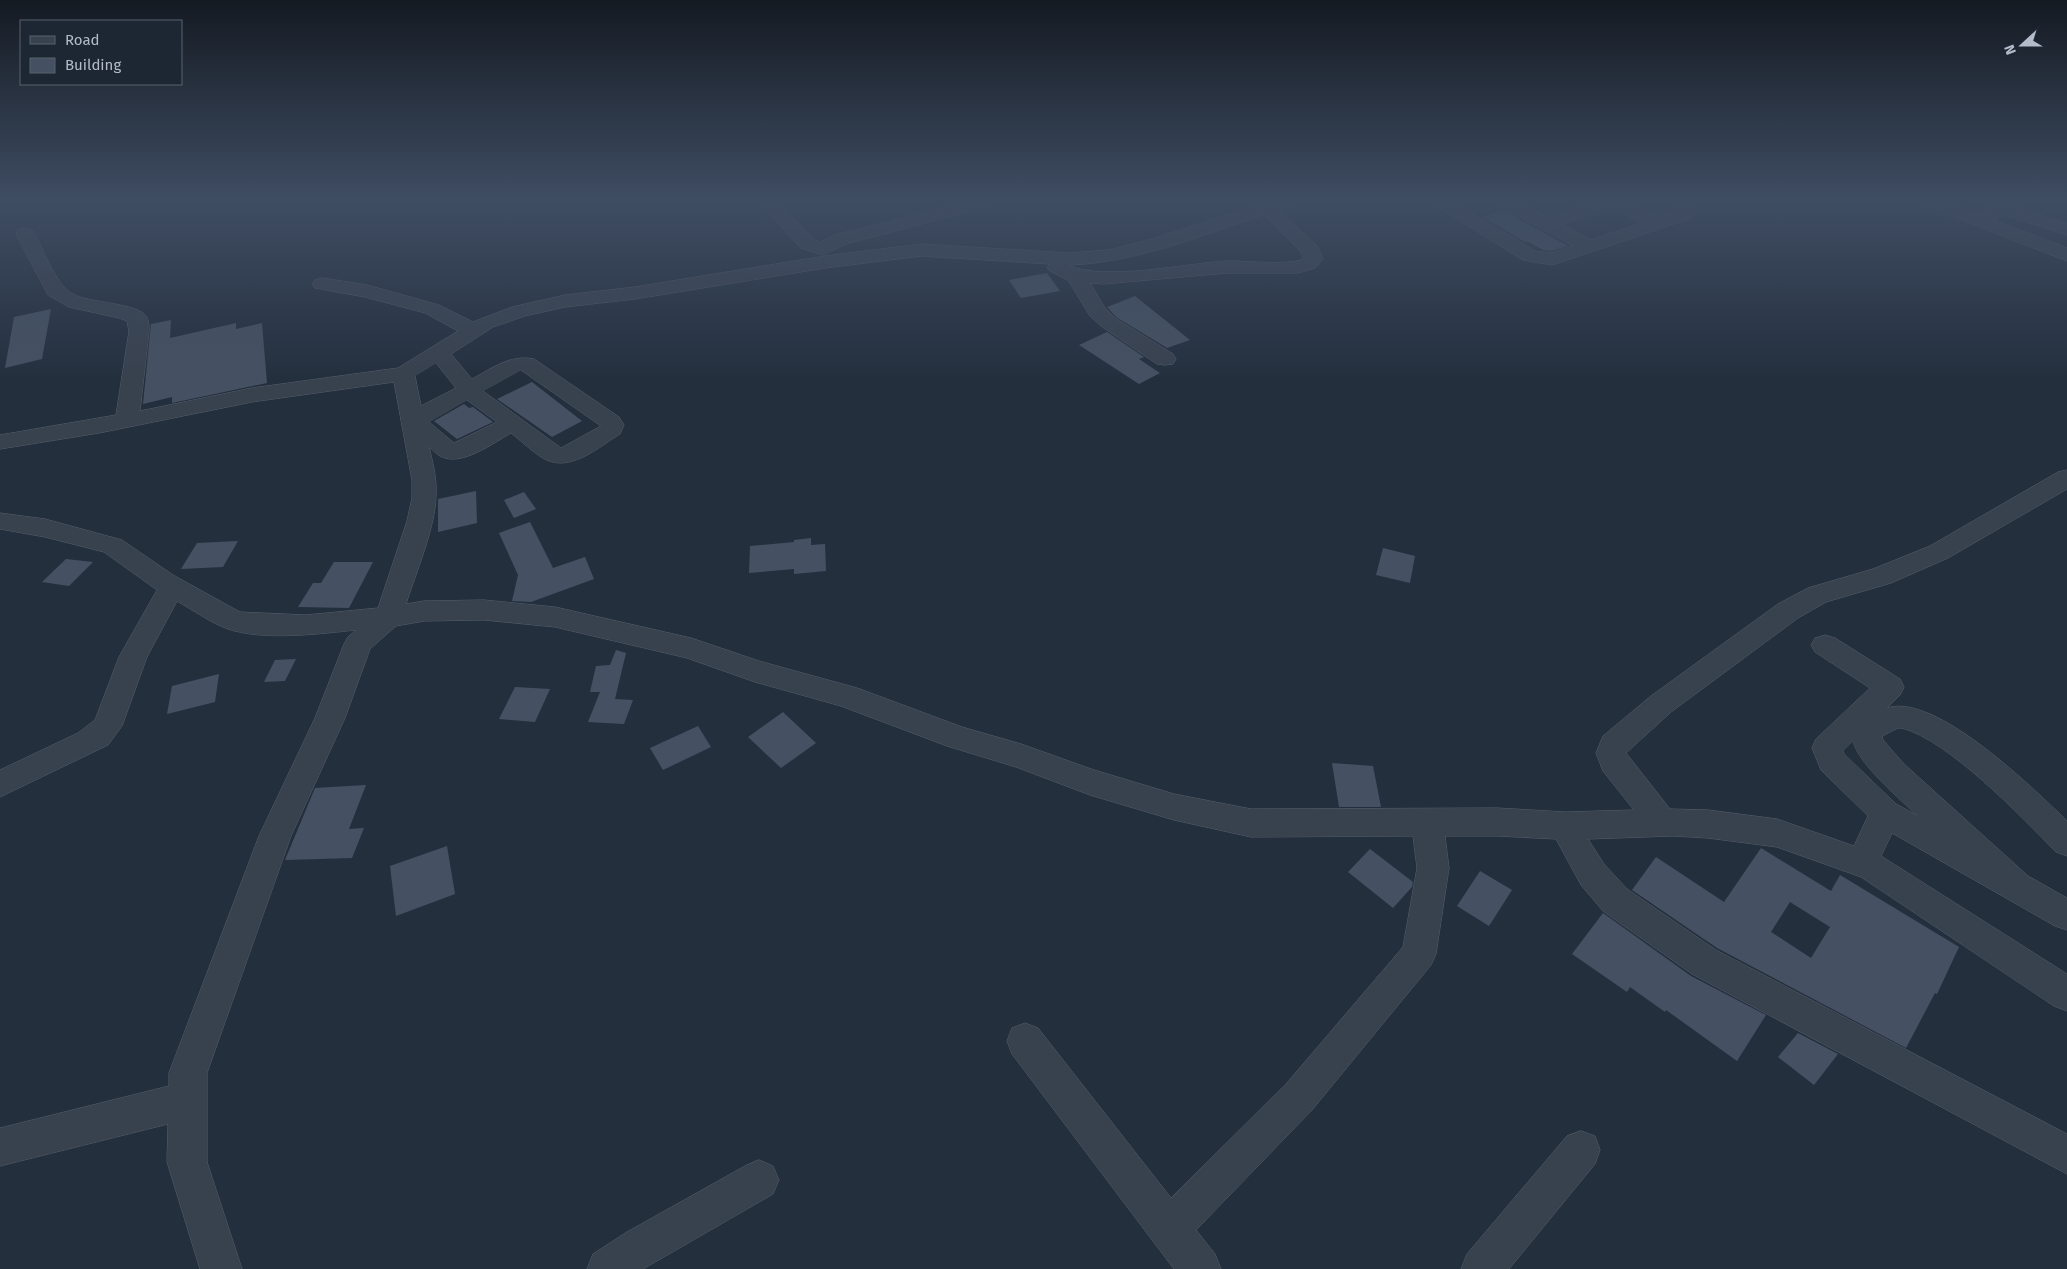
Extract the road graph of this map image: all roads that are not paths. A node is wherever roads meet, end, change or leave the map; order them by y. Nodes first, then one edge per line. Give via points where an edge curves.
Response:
1 (39, 261) edge
2 (793, 261) edge
3 (1045, 261) edge
4 (1311, 261) edge
5 (1076, 276) junction
6 (322, 284) dead end
7 (474, 331) junction
8 (435, 354) junction
9 (1165, 359) dead end
10 (404, 374) junction
11 (469, 390) junction
12 (127, 420) junction
13 (513, 423) junction
14 (0, 442) edge
15 (2067, 478) edge
16 (0, 521) edge
17 (172, 586) junction
18 (388, 617) junction
19 (1826, 645) dead end
20 (0, 784) edge
21 (1885, 813) junction
22 (1662, 822) junction
23 (1426, 823) junction
24 (1564, 826) junction
25 (2067, 842) edge
26 (1862, 863) junction
27 (2018, 888) junction
28 (2067, 915) edge
29 (2067, 994) edge
30 (1025, 1041) dead end
31 (188, 1100) junction
32 (0, 1147) edge
33 (1581, 1150) dead end
34 (2067, 1156) edge
35 (759, 1180) dead end
36 (1169, 1229) junction
37 (221, 1269) edge
38 (608, 1269) edge
39 (1200, 1269) edge
40 (1482, 1269) edge

1 - 12 street via 55,291 62,297 76,305 126,312 137,318 139,331
2 - 7 street via 635,293 565,301 519,311
3 - 5 street
4 - 5 street via 1298,267 1227,267 1104,278
5 - 9 street via 1097,312
6 - 7 street via 366,291 432,309
7 - 8 street
8 - 10 street
8 - 11 street via 446,360
10 - 12 street via 252,395
10 - 18 street via 424,480 424,498 420,520
11 - 13 street
11 - 13 street via 430,410 420,417 418,424 449,451 455,452
11 - 13 street via 516,364 526,364 613,425 612,429 569,455 556,455
12 - 14 street
15 - 22 street via 1939,552 1882,576 1817,595 1788,611 1661,704 1614,745 1611,753 1614,762
16 - 17 street via 45,528 113,546
17 - 18 street via 235,621 306,625
17 - 20 street via 133,657 102,733
18 - 23 street via 424,611 484,610 555,616 691,648 755,671 847,696 958,738 1021,756 1090,782 1174,807 1250,823
18 - 31 street via 358,644 330,718 275,836 188,1073
19 - 21 street via 1890,687 1827,748 1832,761
21 - 26 street
21 - 27 street
22 - 24 street
22 - 26 street via 1777,833
23 - 24 street via 1497,822
23 - 36 street via 1433,868 1420,954 1299,1097
24 - 34 street via 1602,889 1704,962
25 - 27 street via 1954,741 1914,718 1900,715 1867,730 1868,744 1893,773
26 - 29 street
27 - 28 street
30 - 36 street
31 - 32 street
31 - 37 street via 187,1162
33 - 40 street
35 - 38 street via 641,1246
36 - 39 street

